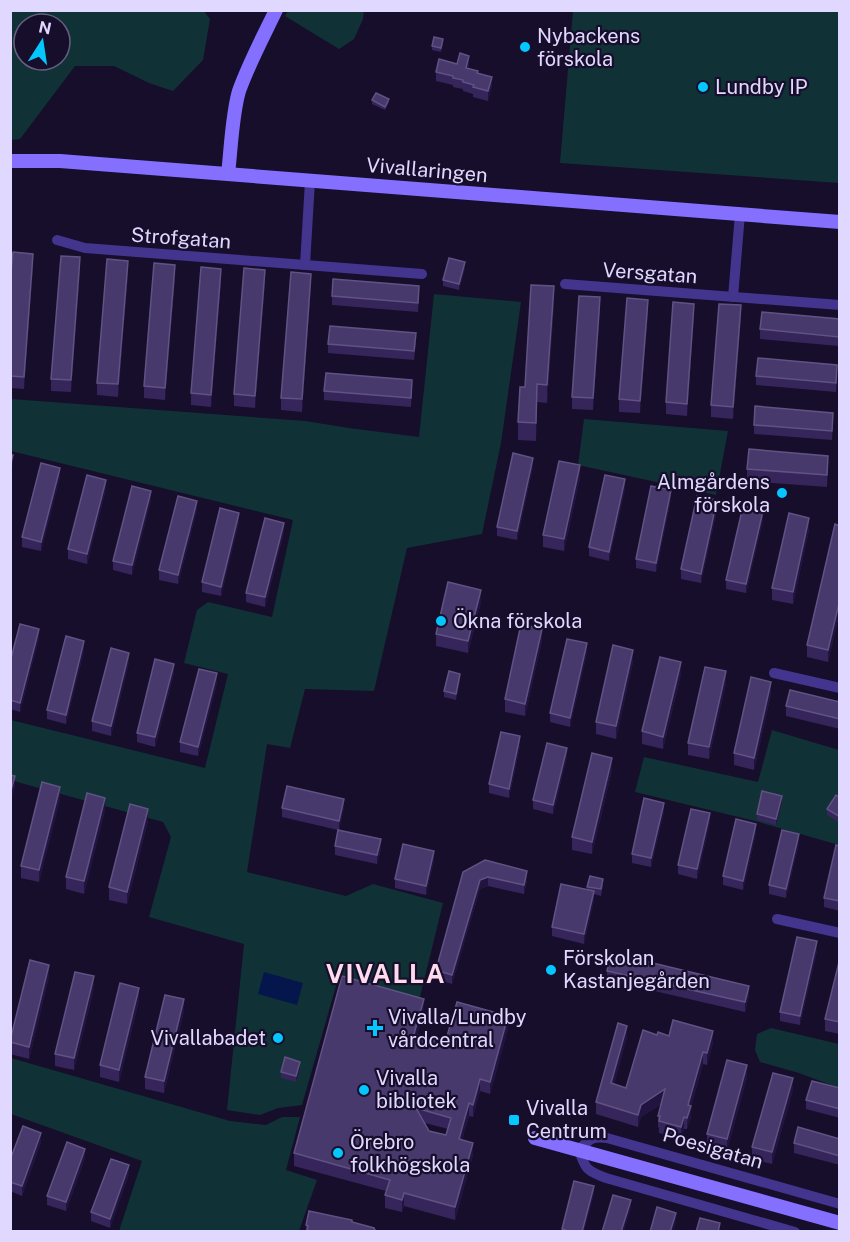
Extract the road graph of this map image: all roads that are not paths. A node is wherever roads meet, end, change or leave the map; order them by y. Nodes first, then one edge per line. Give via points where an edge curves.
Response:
1 (276, 10) edge
2 (10, 161) edge
3 (228, 174) junction
4 (310, 181) junction
5 (740, 214) junction
6 (840, 222) edge
7 (57, 240) dead end
8 (305, 265) junction
9 (422, 274) dead end
10 (565, 284) dead end
11 (733, 297) junction
12 (840, 305) edge
13 (774, 673) dead end
14 (840, 688) edge
15 (777, 919) dead end
16 (840, 933) edge
17 (536, 1138) dead end
18 (579, 1150) junction
19 (840, 1204) edge
20 (840, 1223) edge
21 (795, 1232) edge

1 - 3 street via 238,93
2 - 3 street, Vivallaringen
3 - 4 street, Vivallaringen
4 - 5 street, Vivallaringen
4 - 8 street
5 - 6 street, Vivallaringen
5 - 11 street
7 - 8 street, Strofgatan via 85,249
8 - 9 street, Strofgatan
10 - 11 street, Versgatan
11 - 12 street, Versgatan
13 - 14 street
15 - 16 street
17 - 18 street, Poesigatan
18 - 19 street, Poesigatan via 589,1139 607,1138
18 - 20 street, Poesigatan
18 - 21 street via 591,1173

